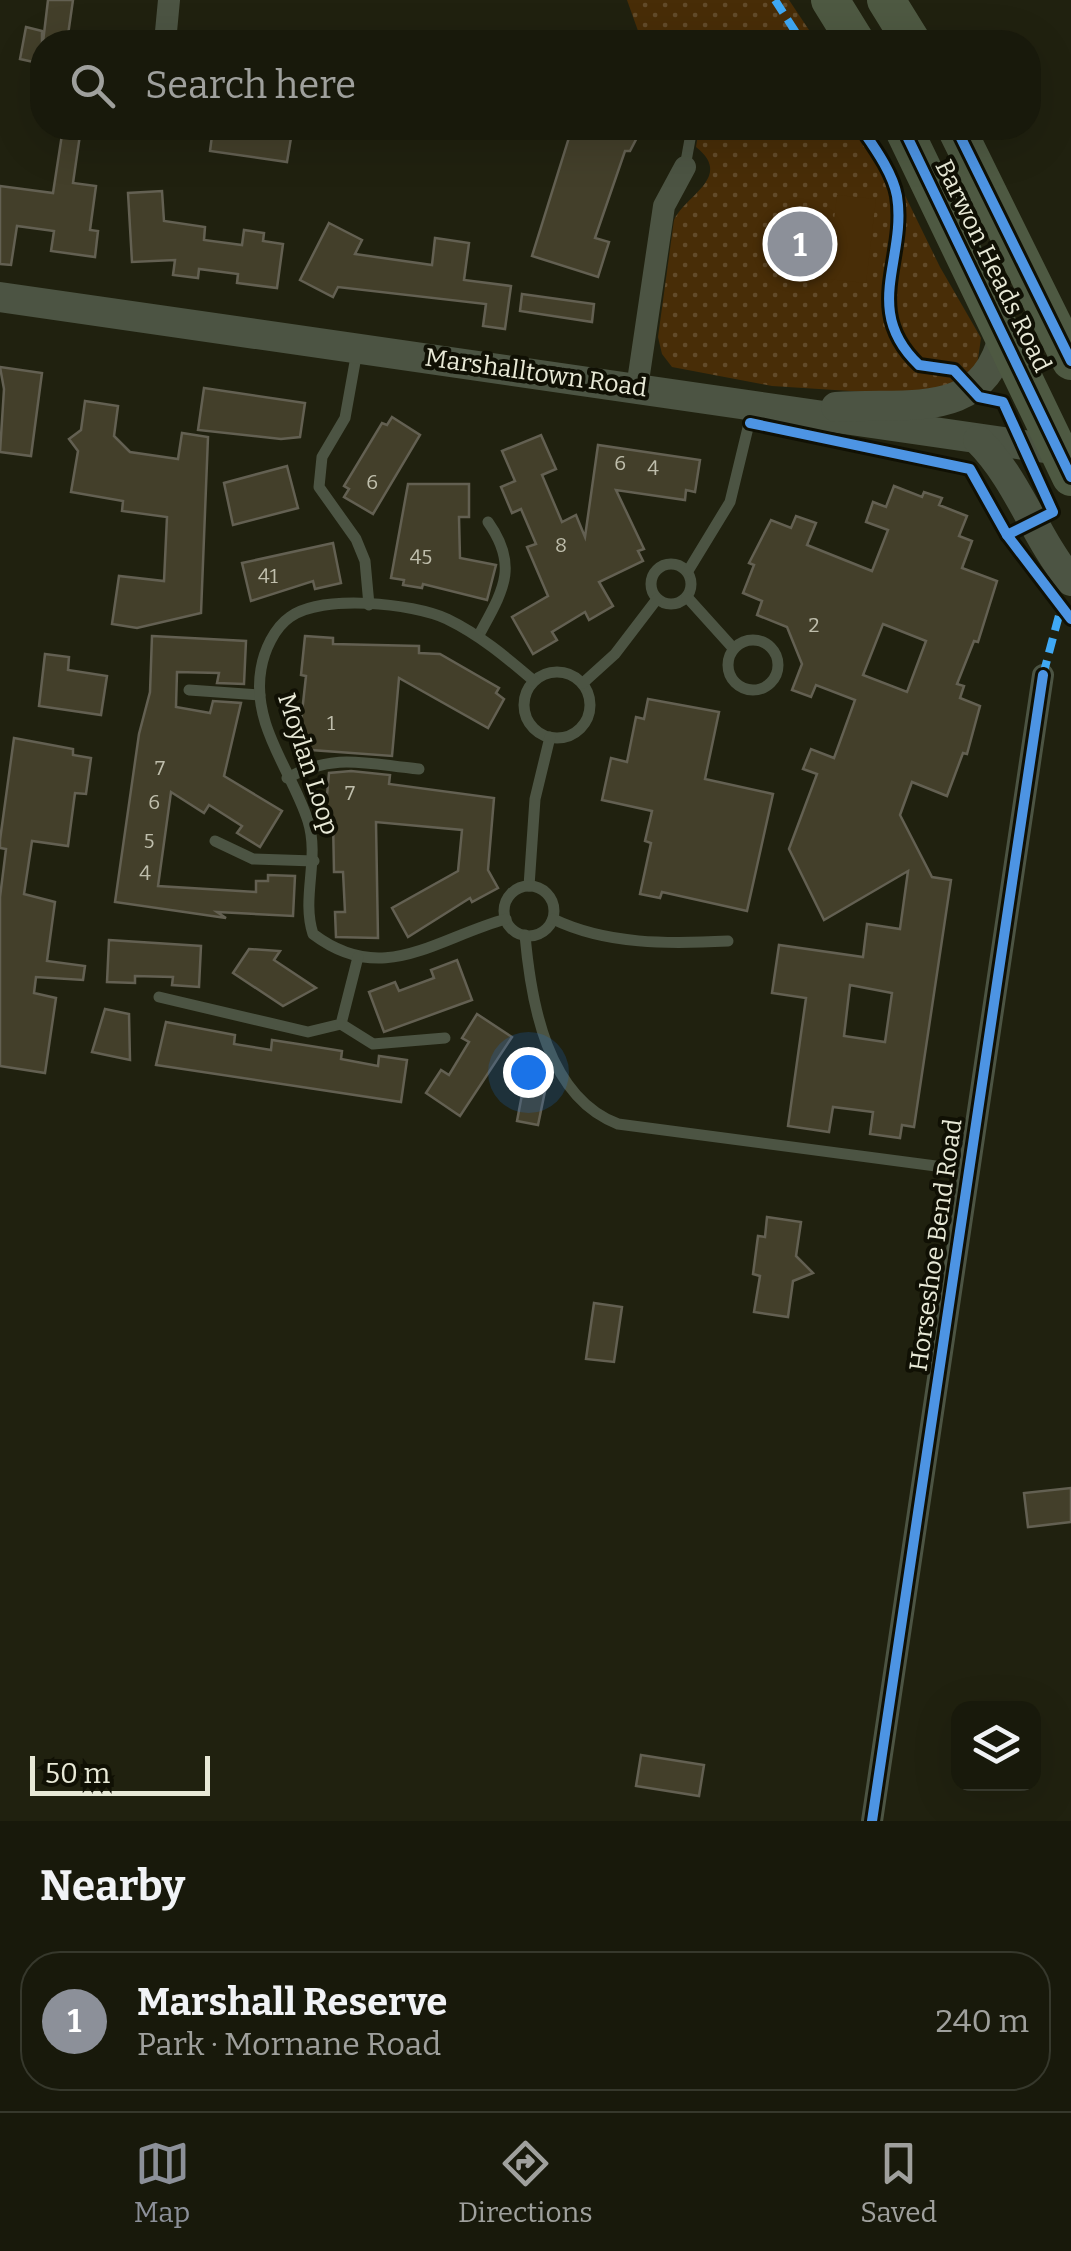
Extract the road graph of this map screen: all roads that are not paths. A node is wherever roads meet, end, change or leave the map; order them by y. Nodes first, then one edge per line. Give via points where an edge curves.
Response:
1 (168, 0) edge
2 (830, 0) edge
3 (886, 0) edge
4 (166, 30) edge
5 (849, 30) edge
6 (905, 30) edge
7 (690, 140) edge
8 (909, 140) edge
9 (962, 140) edge
10 (685, 168) joint
11 (0, 297) edge
12 (1004, 334) junction
13 (357, 347) junction
14 (1071, 361) edge
15 (637, 388) junction
16 (765, 409) junction
17 (978, 440) junction
18 (1067, 459) edge
19 (488, 522) dead end
20 (688, 572) junction
21 (1071, 581) edge
22 (688, 596) junction
23 (657, 598) junction
24 (369, 605) junction
25 (478, 635) junction
26 (734, 648) junction
27 (1043, 675) dead end
28 (534, 681) junction
29 (583, 683) junction
30 (189, 690) dead end
31 (260, 696) junction
32 (550, 737) junction
33 (419, 769) dead end
34 (288, 778) junction
35 (215, 840) dead end
36 (314, 861) junction
37 (530, 886) junction
38 (506, 919) junction
39 (553, 919) junction
40 (525, 935) junction
41 (728, 941) dead end
42 (358, 958) junction
43 (159, 997) dead end
44 (341, 1024) junction
45 (445, 1038) dead end
46 (966, 1170) junction
47 (872, 1821) edge

1 - 4 street
2 - 5 main road
3 - 6 main road
7 - 10 lane
8 - 12 main road, Barwon Heads Road
9 - 14 main road, Barwon Heads Road
10 - 15 street via 662,215
11 - 13 street, Marshalltown Road
12 - 16 street via 990,373 956,398
12 - 18 main road, Barwon Heads Road
13 - 15 street, Marshalltown Road
13 - 24 lane via 346,418 322,457 319,487 356,539
15 - 16 street, Marshalltown Road
16 - 17 street, Marshalltown Road
16 - 20 lane via 730,502
17 - 18 street, Marshalltown Road
17 - 21 street via 1003,466 1039,538
19 - 25 lane via 506,555 506,574
20 - 22 lane
20 - 23 lane via 670,563 658,568 651,580
22 - 23 lane via 676,604
22 - 26 lane
23 - 29 lane via 615,654
24 - 25 lane, Moylan Loop via 441,617
24 - 31 lane, Moylan Loop via 292,614 268,644
25 - 28 lane, Moylan Loop
26 - 26 lane via 749,640 766,643 777,657 772,682 748,690 733,681 727,664
27 - 46 street, Horseshoe Bend Road
28 - 29 lane via 564,672
28 - 32 lane via 525,714
29 - 32 lane via 588,716 573,734
30 - 31 lane
31 - 34 lane, Moylan Loop
32 - 37 lane via 536,799
33 - 34 lane via 334,760
34 - 36 lane, Moylan Loop via 308,821
35 - 36 lane via 253,859
36 - 42 lane, Moylan Loop via 307,915 313,934
37 - 38 lane via 509,896
37 - 39 lane via 550,896
38 - 40 lane
38 - 42 lane via 394,960
39 - 40 lane via 545,930
39 - 41 lane via 577,931 660,944
40 - 46 lane via 536,1012 560,1070 596,1116
42 - 44 lane
43 - 44 lane via 308,1032
44 - 45 lane via 374,1044
46 - 47 street, Horseshoe Bend Road

